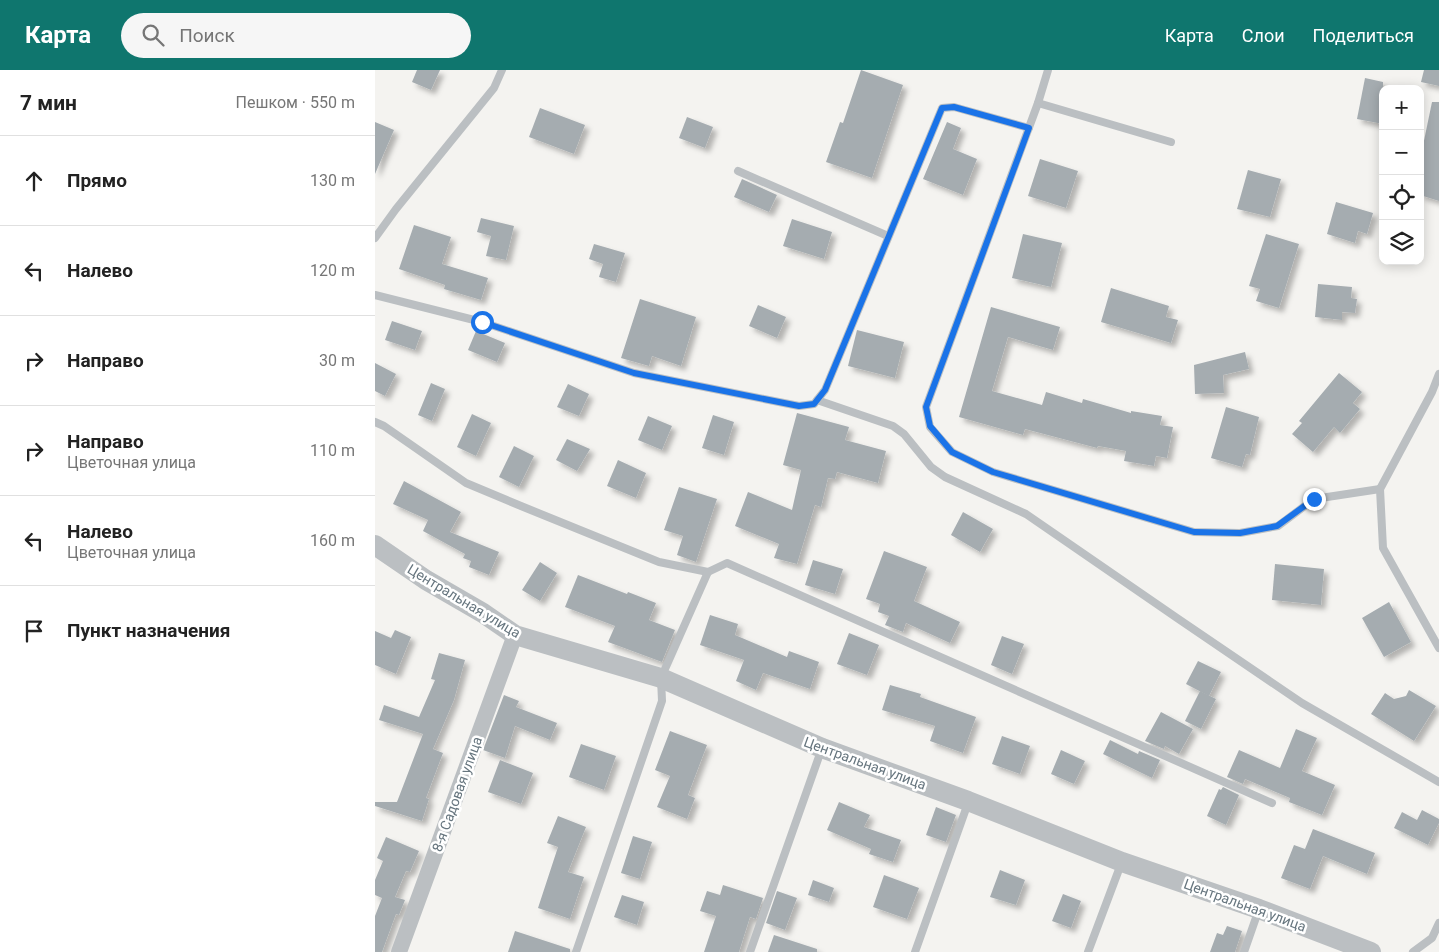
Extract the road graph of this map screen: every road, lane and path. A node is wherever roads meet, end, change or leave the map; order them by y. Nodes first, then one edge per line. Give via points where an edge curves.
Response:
1 (502, 70) edge
2 (1048, 70) edge
3 (1038, 103) junction
4 (1029, 128) junction
5 (1171, 142) dead end
6 (738, 170) dead end
7 (888, 236) junction
8 (375, 238) edge
9 (375, 295) edge
10 (1439, 374) edge
11 (817, 400) junction
12 (375, 422) edge
13 (1380, 489) junction
14 (375, 545) edge
15 (708, 572) junction
16 (515, 636) junction
17 (1439, 648) edge
18 (661, 678) junction
19 (823, 748) junction
20 (1439, 782) edge
21 (968, 801) junction
22 (1272, 803) dead end
23 (1122, 862) junction
24 (1259, 910) junction
25 (1439, 923) edge
26 (399, 952) edge
27 (576, 952) edge
28 (750, 952) edge
29 (915, 952) edge
30 (1088, 952) edge
31 (1244, 952) edge
32 (1371, 952) edge
33 (1413, 952) edge

1 - 8 lane via 494,88
2 - 3 lane
3 - 4 lane
3 - 5 lane
4 - 7 lane via 954,107 942,108
4 - 13 lane via 926,407 930,426 952,452 993,472 1194,532 1240,533 1277,526 1314,499
6 - 7 lane
7 - 11 lane via 825,390
9 - 11 lane via 482,322 634,373 799,406 814,404
10 - 13 lane
11 - 20 lane via 893,426 904,434 931,467 945,477 1026,514 1302,703
12 - 15 lane via 466,483 659,562
13 - 17 lane via 1383,548
14 - 16 street, Центральная улица
15 - 18 lane
15 - 22 lane via 727,563
16 - 18 street, Центральная улица
16 - 26 street, 8-я Садовая улица
18 - 19 street, Центральная улица
18 - 27 lane via 662,701
19 - 21 street, Центральная улица
19 - 28 lane
21 - 23 street, Центральная улица
21 - 29 lane
23 - 24 street, Центральная улица
23 - 30 lane
24 - 31 lane
24 - 32 street, Центральная улица
25 - 33 lane via 1432,938

